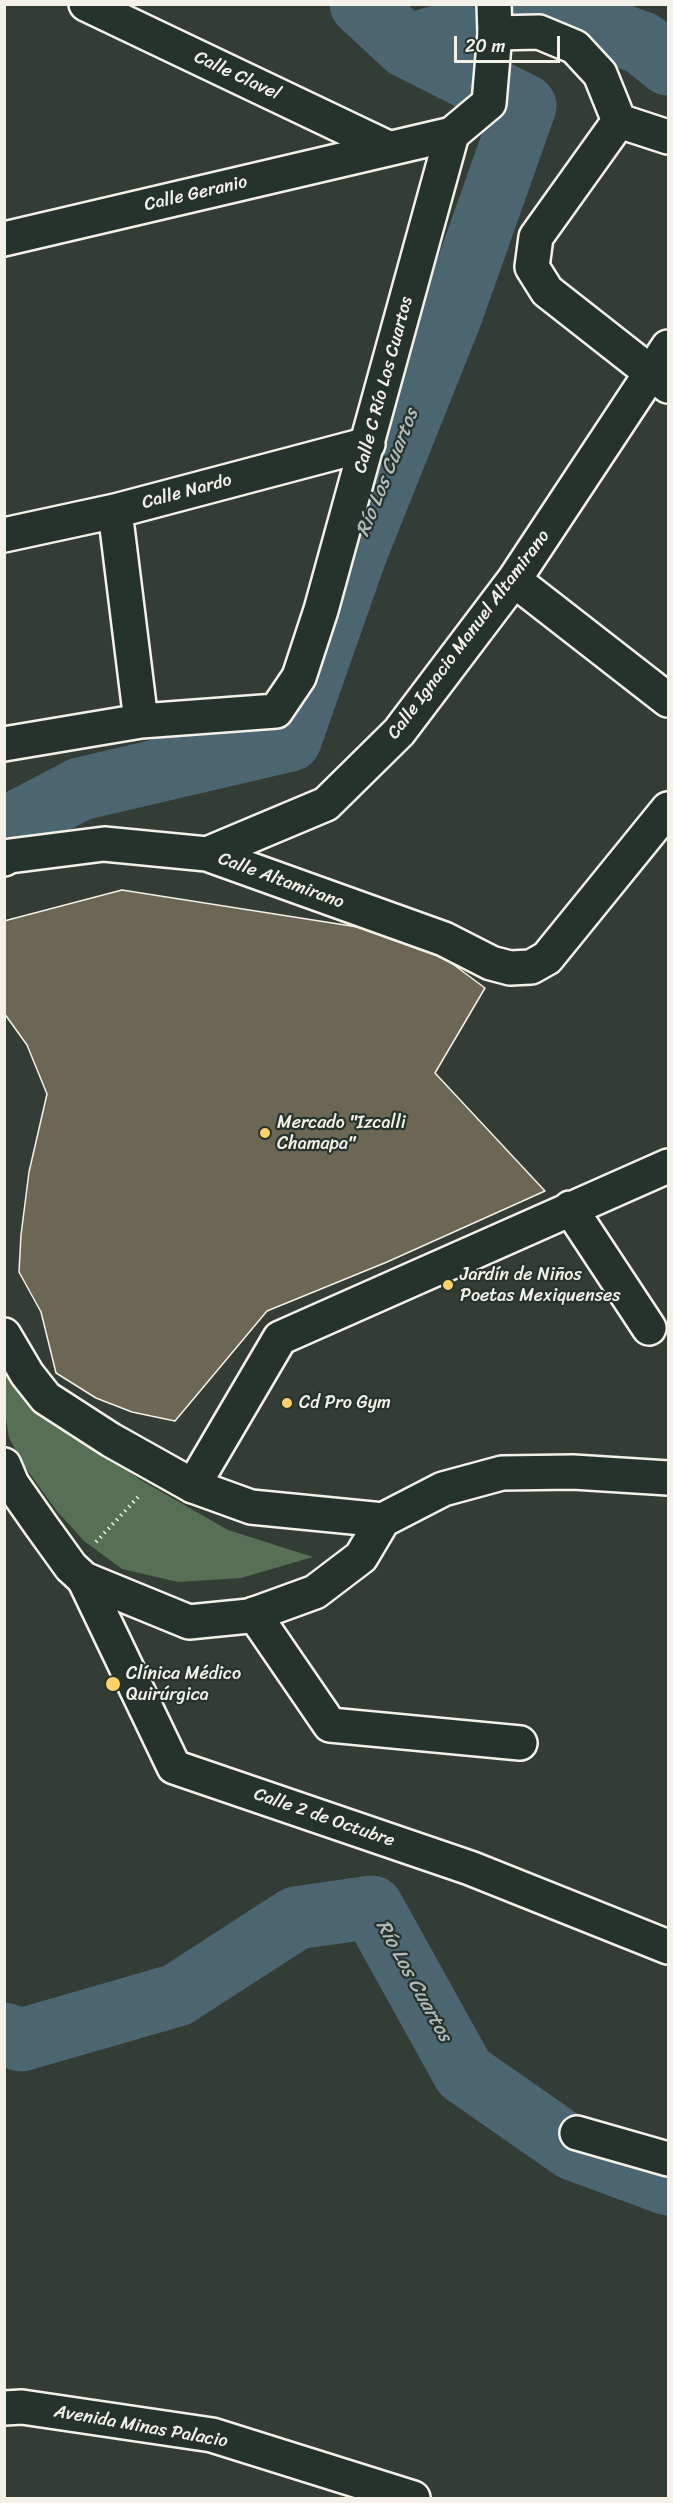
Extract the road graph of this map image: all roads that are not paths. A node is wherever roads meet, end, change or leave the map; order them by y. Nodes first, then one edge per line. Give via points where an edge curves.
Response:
1 (86, 4) edge
2 (494, 19) edge
3 (619, 121) junction
4 (452, 134) junction
5 (669, 137) edge
6 (388, 148) junction
7 (4, 239) edge
8 (663, 369) edge
9 (368, 444) junction
10 (115, 511) junction
11 (4, 535) edge
12 (514, 580) junction
13 (669, 700) edge
14 (141, 721) junction
15 (4, 744) edge
16 (669, 809) edge
17 (207, 854) junction
18 (4, 860) edge
19 (669, 1166) edge
20 (570, 1209) junction
21 (649, 1328) dead end
22 (4, 1335) edge
23 (4, 1465) edge
24 (669, 1478) edge
25 (193, 1486) junction
26 (383, 1520) junction
27 (77, 1573) junction
28 (254, 1614) junction
29 (520, 1743) dead end
30 (669, 1947) edge
31 (577, 2133) dead end
32 (669, 2159) edge
33 (4, 2408) edge
34 (413, 2499) edge

1 - 6 street, Calle Clavel
2 - 3 street via 575,47 600,74
2 - 4 street via 489,103
3 - 5 street
3 - 8 street via 536,237 532,267 547,291
4 - 6 street, Calle Geranio
4 - 9 street, Calle C Río Los Cuartos
6 - 7 street, Calle Geranio
8 - 12 street, Calle Ignacio Manuel Altamirano
9 - 10 street, Calle Nardo
9 - 14 street, Calle C Río Los Cuartos via 299,677 276,711
10 - 11 street, Calle Nardo
10 - 14 street
12 - 13 street
12 - 17 street, Calle Ignacio Manuel Altamirano via 399,732 326,804
14 - 15 street, Calle C Río Los Cuartos
16 - 17 street, Calle Altamirano via 547,958 531,967 510,968 491,963 444,939
17 - 18 street, Calle Altamirano via 104,844 10,856
19 - 20 street
20 - 21 street
20 - 25 street via 280,1338
22 - 25 street via 46,1398
23 - 27 street, Calle 2 de Octubre via 12,1484
24 - 26 street via 573,1472 502,1473 443,1488
25 - 26 street via 251,1507
26 - 28 street via 362,1557 315,1592
27 - 28 street via 189,1622
27 - 30 street, Calle 2 de Octubre via 174,1767 470,1868
28 - 29 street via 330,1725
31 - 32 street
33 - 34 street, Avenida Minas Palacio via 22,2407 212,2435

